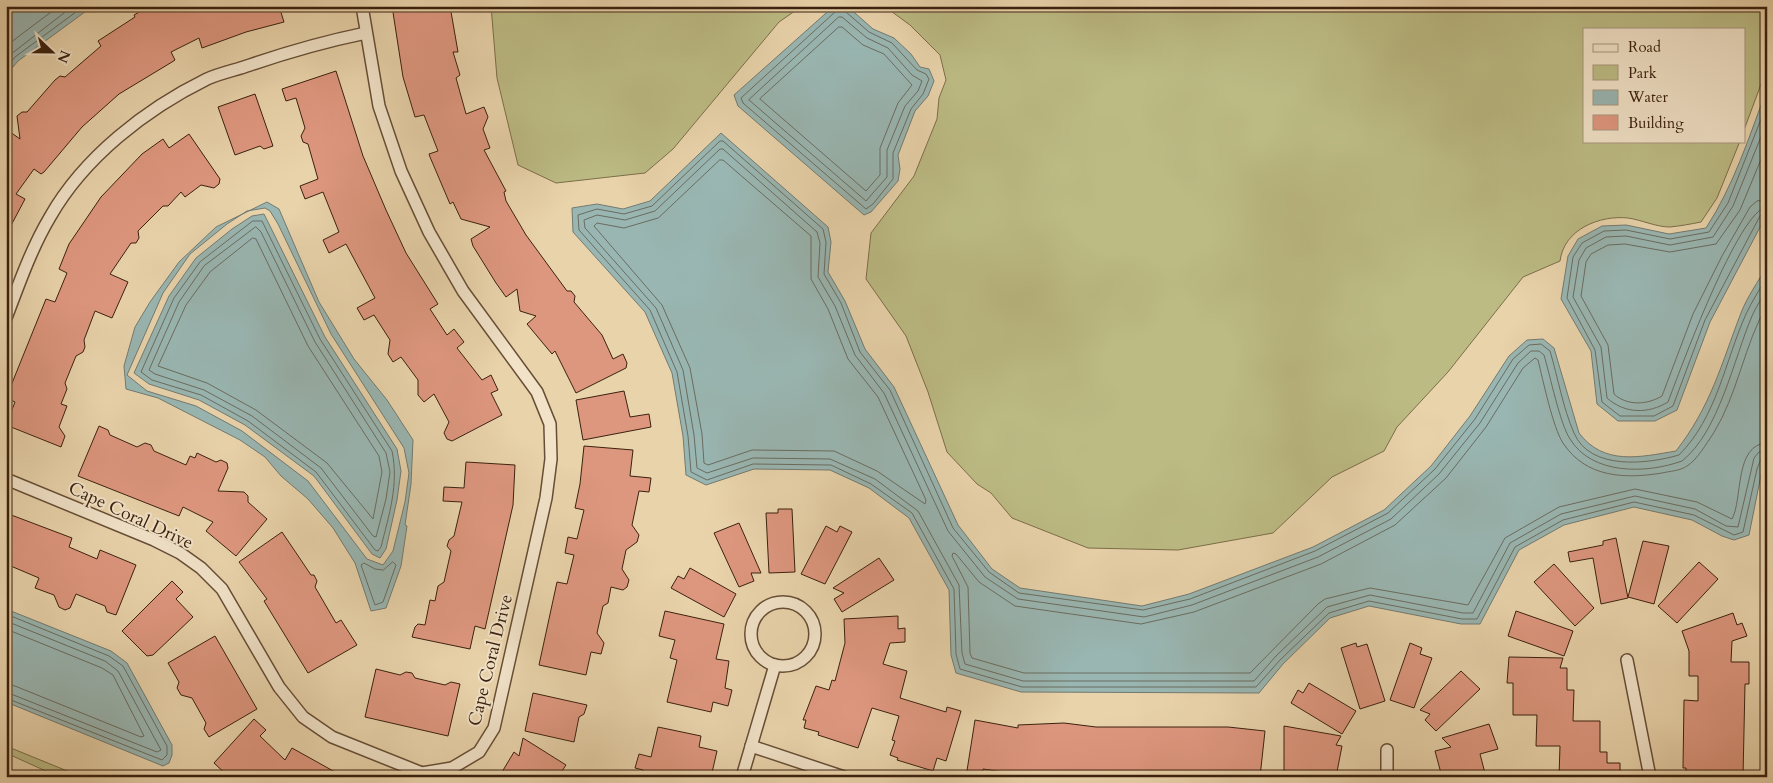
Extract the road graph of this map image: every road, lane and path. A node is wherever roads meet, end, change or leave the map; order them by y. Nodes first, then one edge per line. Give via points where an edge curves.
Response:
1 (362, 6) edge
2 (366, 33) junction
3 (6, 318) edge
4 (6, 479) edge
5 (1627, 660) dead end
6 (775, 666) junction
7 (751, 746) junction
8 (1387, 750) dead end
9 (742, 777) edge
10 (844, 777) edge
11 (1387, 777) edge
12 (1650, 777) edge

1 - 2 street, Cape Coral Drive
2 - 3 street via 278,56 208,79 163,104 119,137 80,176 50,216
2 - 4 street, Cape Coral Drive via 379,106 401,171 425,223 463,291 538,392 550,424 552,459 546,498 494,728 479,752 452,768 422,773 332,737 303,717 279,687 222,589 201,568 154,540
5 - 12 street
6 - 6 street via 800,661 811,650 815,640 812,619 796,605 776,603 762,611 753,624 753,645 762,658
6 - 7 street
7 - 9 street
7 - 10 street
8 - 11 street

